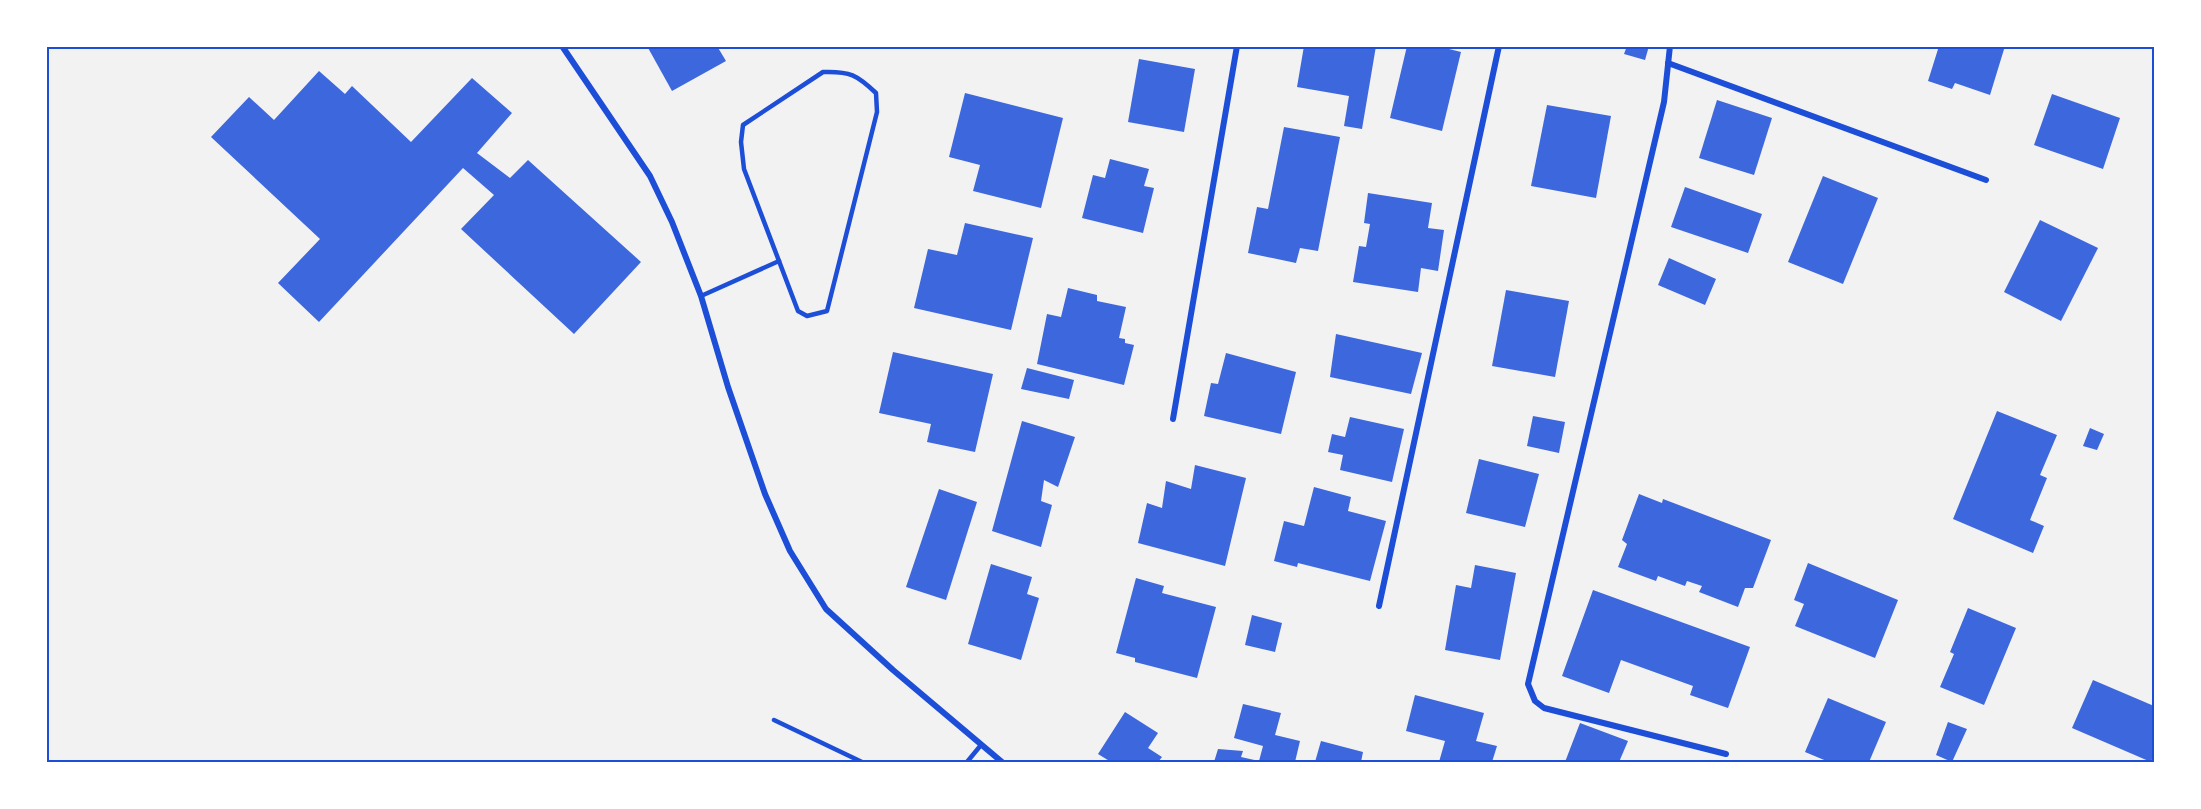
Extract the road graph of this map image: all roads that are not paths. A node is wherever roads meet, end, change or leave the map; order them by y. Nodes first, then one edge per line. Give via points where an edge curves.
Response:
1 (562, 46) edge
2 (1237, 46) edge
3 (1498, 46) edge
4 (1670, 46) edge
5 (1668, 63) junction
6 (1986, 180) dead end
7 (779, 261) junction
8 (701, 296) junction
9 (1173, 419) dead end
10 (1379, 606) dead end
11 (774, 720) dead end
12 (981, 745) junction
13 (1726, 754) dead end
14 (862, 762) edge
15 (967, 762) edge
16 (1002, 762) edge

1 - 8 street via 650,176
2 - 9 street
3 - 10 street
4 - 5 street
5 - 6 street
5 - 13 street via 1664,102 1528,684 1535,701 1544,708
7 - 7 lane via 798,311 807,316 827,311 877,112 876,93 861,78 845,72 824,72 743,125 744,169
7 - 8 lane
8 - 12 street via 765,494 790,551 826,609
11 - 14 lane
12 - 15 lane
12 - 16 street

